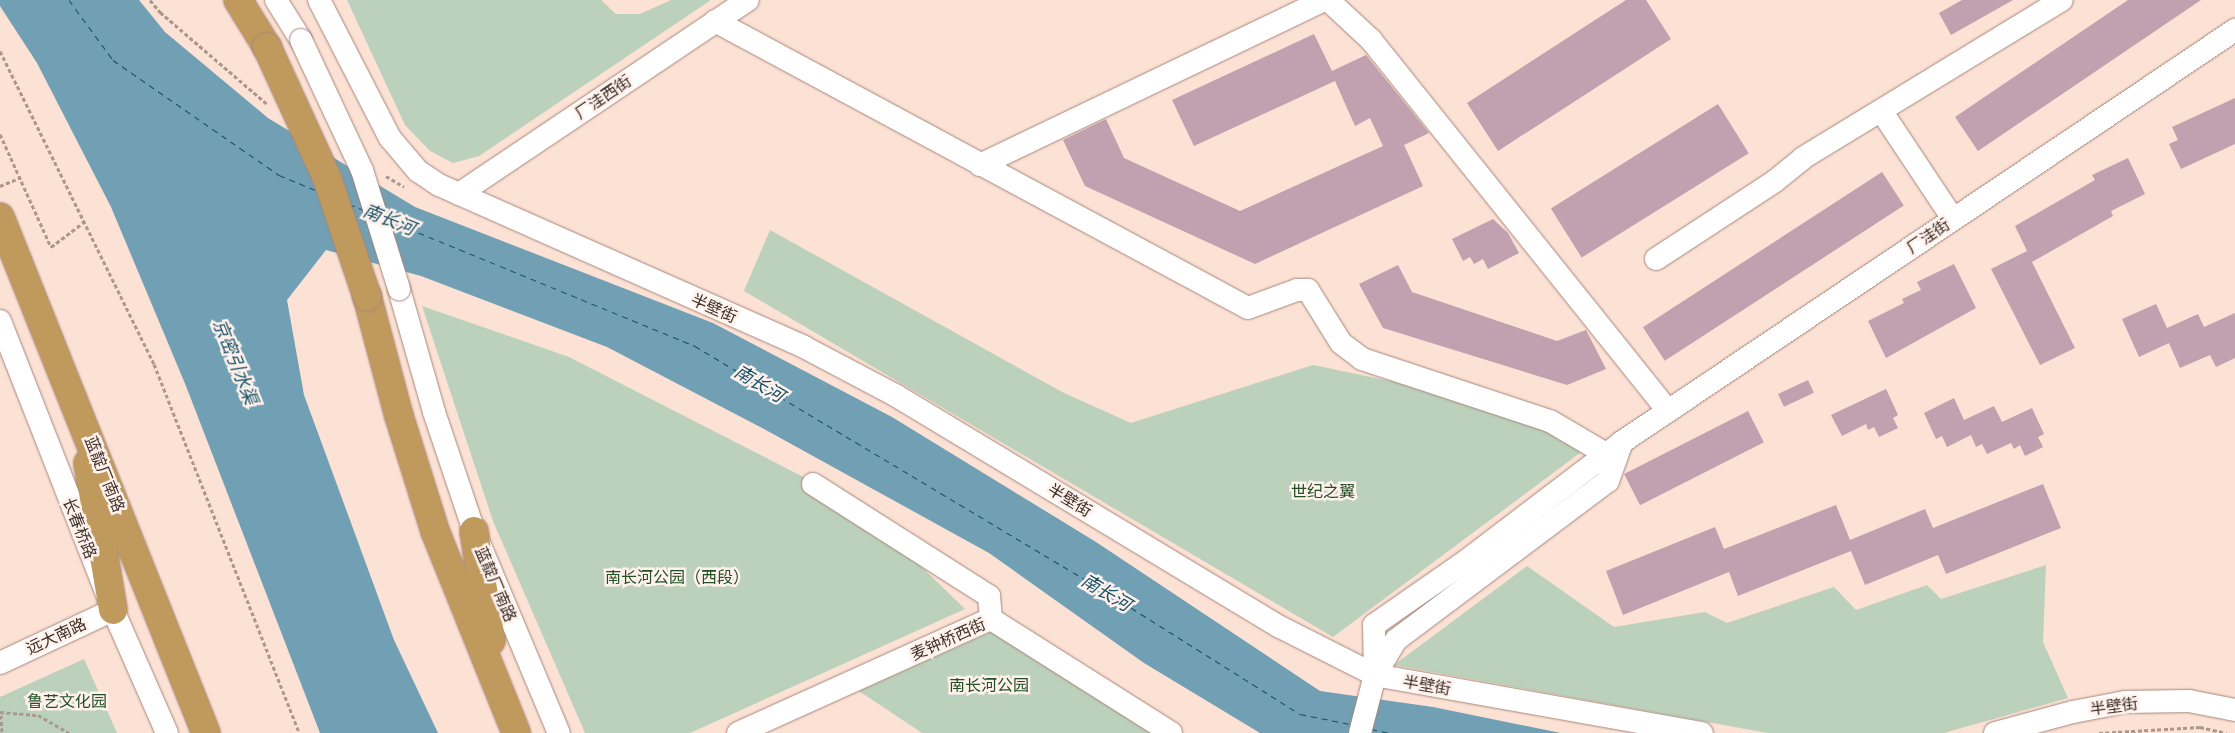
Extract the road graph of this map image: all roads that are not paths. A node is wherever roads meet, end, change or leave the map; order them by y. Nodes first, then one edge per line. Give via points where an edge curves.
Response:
1 (238, 0) edge
2 (276, 0) edge
3 (318, 0) edge
4 (748, 0) edge
5 (1324, 0) edge
6 (1328, 0) edge
7 (2062, 0) edge
8 (715, 22) junction
9 (2235, 30) edge
10 (1882, 112) junction
11 (980, 164) junction
12 (458, 194) junction
13 (0, 218) edge
14 (1953, 220) junction
15 (1656, 259) dead end
16 (0, 321) edge
17 (1668, 411) junction
18 (80, 412) junction
19 (1614, 448) junction
20 (813, 484) dead end
21 (474, 531) junction
22 (113, 610) junction
23 (991, 619) junction
24 (0, 663) edge
25 (1372, 684) junction
26 (498, 689) junction
27 (2235, 710) edge
28 (167, 733) edge
29 (206, 733) edge
30 (516, 733) edge
31 (559, 733) edge
32 (738, 733) edge
33 (1171, 733) edge
34 (1360, 733) edge
35 (1702, 733) edge
36 (1995, 733) edge

1 - 26 highway, bridge via 267,47 327,178 367,296 399,416 435,531
2 - 21 street, 蓝靛厂南路, bridge via 301,40 362,170 434,412
3 - 12 street, 半壁街 via 390,138 418,171
4 - 8 street, 厂洼西街
5 - 11 street
6 - 17 street via 1371,40
7 - 10 street via 1917,87
8 - 11 street
8 - 12 street, 厂洼西街
9 - 14 street, 厂洼街
10 - 14 street
10 - 15 street via 1803,158 1775,181
11 - 19 street via 1248,308 1308,290 1341,344 1362,359 1550,421
12 - 25 street, 半壁街 via 804,347 896,395
13 - 18 highway, 蓝靛厂南路
14 - 17 street, 厂洼街
16 - 22 street, 长春桥路
17 - 19 street, 厂洼街
18 - 22 highway
18 - 29 highway, 蓝靛厂南路
19 - 25 street, 厂洼街 via 1466,561 1374,625
20 - 23 street via 989,596
21 - 26 highway
21 - 31 street, 蓝靛厂南路
22 - 24 street, 远大南路
22 - 28 street, 长春桥路
23 - 32 street, 麦钟桥西街
23 - 33 street, 麦钟桥西街
25 - 34 street
25 - 35 street, 半壁街
26 - 30 highway
27 - 36 street, 半壁街 via 2189,701 2125,702

